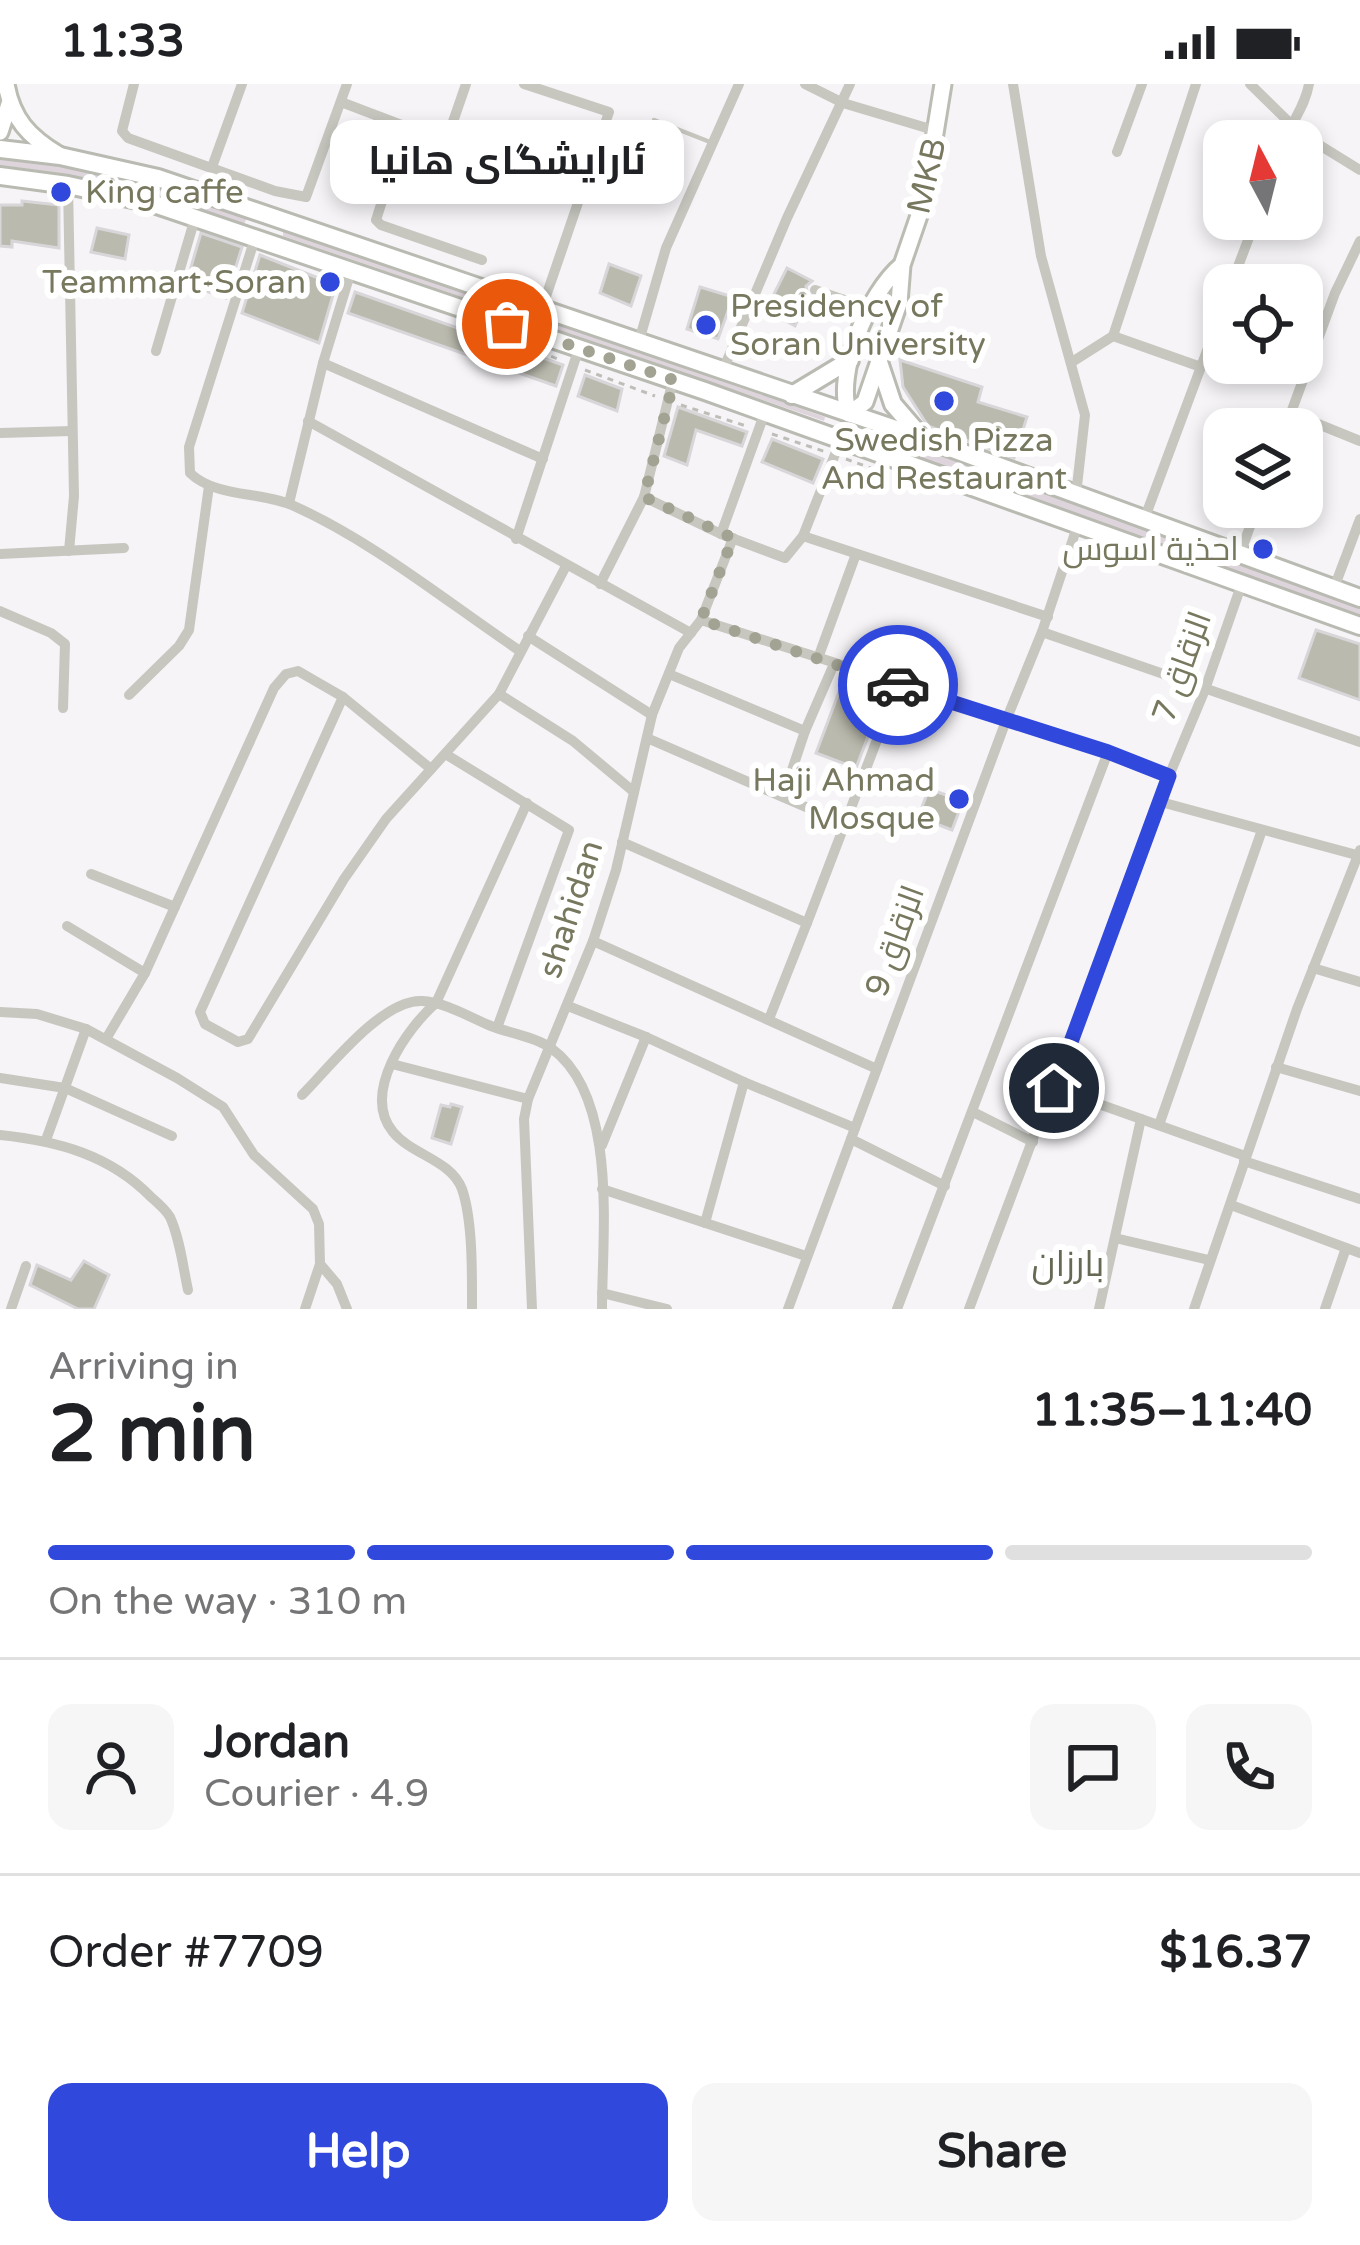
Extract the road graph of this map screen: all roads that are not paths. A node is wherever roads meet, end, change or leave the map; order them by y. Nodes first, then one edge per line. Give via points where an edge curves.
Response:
1 (5, 84) edge
2 (134, 84) edge
3 (242, 84) edge
4 (347, 84) edge
5 (466, 84) edge
6 (524, 84) edge
7 (739, 84) edge
8 (805, 84) edge
9 (850, 84) edge
10 (943, 84) edge
11 (1013, 84) edge
12 (1142, 84) edge
13 (1196, 84) edge
14 (1250, 84) edge
15 (1310, 84) edge
16 (341, 102) junction
17 (842, 103) junction
18 (9, 104) junction
19 (654, 120) dead end
20 (1287, 120) edge
21 (1294, 120) edge
22 (406, 127) junction
23 (938, 131) junction
24 (0, 132) edge
25 (446, 142) junction
26 (713, 144) junction
27 (1323, 145) edge
28 (0, 149) edge
29 (1118, 152) dead end
30 (60, 156) junction
31 (212, 167) junction
32 (1360, 170) edge
33 (0, 176) edge
34 (544, 179) dead end
35 (68, 186) junction
36 (284, 193) junction
37 (274, 217) junction
38 (195, 218) junction
39 (261, 240) junction
40 (1360, 241) edge
41 (482, 260) dead end
42 (902, 266) junction
43 (351, 271) junction
44 (815, 290) dead end
45 (542, 308) junction
46 (871, 309) junction
47 (1113, 336) junction
48 (639, 341) junction
49 (156, 351) dead end
50 (576, 357) junction
51 (850, 360) junction
52 (879, 362) junction
53 (1072, 362) junction
54 (1203, 362) edge
55 (323, 363) junction
56 (1201, 367) junction
57 (723, 370) junction
58 (674, 380) junction
59 (792, 395) junction
60 (1293, 408) edge
61 (850, 414) junction
62 (308, 421) junction
63 (762, 421) junction
64 (1323, 426) edge
65 (72, 431) junction
66 (0, 433) edge
67 (928, 440) junction
68 (1360, 441) edge
69 (838, 447) junction
70 (543, 459) junction
71 (209, 485) junction
72 (1076, 495) junction
73 (644, 497) junction
74 (290, 503) junction
75 (1360, 519) edge
76 (1144, 520) junction
77 (1078, 524) junction
78 (1249, 528) edge
79 (727, 536) junction
80 (803, 536) junction
81 (516, 539) junction
82 (124, 548) dead end
83 (69, 551) junction
84 (0, 554) edge
85 (856, 554) junction
86 (1240, 554) junction
87 (566, 566) junction
88 (1242, 583) junction
89 (600, 584) junction
90 (1334, 588) junction
91 (1360, 598) edge
92 (0, 611) edge
93 (1048, 617) junction
94 (701, 620) junction
95 (1360, 626) edge
96 (1042, 632) junction
97 (691, 633) junction
98 (528, 636) junction
99 (520, 651) junction
100 (818, 658) junction
101 (834, 664) junction
102 (669, 674) junction
103 (898, 685) junction
104 (1204, 692) junction
105 (129, 694) dead end
106 (499, 694) junction
107 (343, 697) junction
108 (63, 708) dead end
109 (652, 716) junction
110 (1006, 718) junction
111 (805, 731) junction
112 (647, 738) junction
113 (1360, 742) edge
114 (1108, 752) junction
115 (447, 755) junction
116 (431, 769) junction
117 (1169, 776) junction
118 (634, 792) junction
119 (783, 797) junction
120 (1161, 802) junction
121 (526, 803) junction
122 (844, 824) junction
123 (1262, 830) junction
124 (622, 842) junction
125 (1359, 854) edge
126 (91, 874) dead end
127 (175, 908) junction
128 (807, 923) junction
129 (67, 926) dead end
130 (593, 941) junction
131 (1313, 968) junction
132 (145, 973) junction
133 (1360, 982) edge
134 (436, 1003) junction
135 (568, 1006) junction
136 (0, 1012) edge
137 (769, 1018) junction
138 (497, 1028) junction
139 (86, 1029) junction
140 (646, 1037) junction
141 (106, 1039) junction
142 (551, 1048) junction
143 (392, 1064) junction
144 (1276, 1067) junction
145 (877, 1069) junction
146 (0, 1078) edge
147 (745, 1082) junction
148 (65, 1088) junction
149 (1054, 1088) junction
150 (1360, 1091) edge
151 (302, 1095) dead end
152 (528, 1099) junction
153 (973, 1112) junction
154 (1141, 1119) junction
155 (1159, 1125) junction
156 (853, 1134) junction
157 (0, 1136) edge
158 (172, 1136) dead end
159 (46, 1140) junction
160 (1033, 1142) junction
161 (601, 1148) junction
162 (1245, 1159) junction
163 (945, 1186) junction
164 (602, 1189) junction
165 (1360, 1199) edge
166 (1232, 1205) junction
167 (705, 1222) junction
168 (1115, 1238) junction
169 (1346, 1248) junction
170 (1360, 1253) edge
171 (806, 1256) junction
172 (1209, 1260) junction
173 (320, 1264) junction
174 (26, 1266) dead end
175 (188, 1290) dead end
176 (602, 1293) junction
177 (11, 1309) edge
178 (305, 1309) edge
179 (347, 1309) edge
180 (472, 1309) edge
181 (532, 1309) edge
182 (602, 1309) edge
183 (667, 1309) edge
184 (788, 1309) edge
185 (897, 1309) edge
186 (969, 1309) edge
187 (1099, 1309) edge
188 (1194, 1309) edge
189 (1325, 1309) edge

1 - 18 main road
2 - 31 street via 122,131 128,138
3 - 31 street
4 - 16 street
5 - 25 street
6 - 45 street via 609,112
7 - 26 street
8 - 17 street
9 - 17 street
10 - 23 main road, MKB
11 - 53 street via 1041,256
12 - 29 street
13 - 47 street
14 - 20 street
15 - 21 street
16 - 22 street
16 - 36 street via 306,197
17 - 23 street
17 - 57 street
18 - 24 main road
18 - 30 main road via 27,133
19 - 26 lane
22 - 25 street
22 - 41 street via 376,220
23 - 42 main road, MKB
25 - 34 street
26 - 48 street via 666,248
27 - 32 street
28 - 30 main road
30 - 37 main road
31 - 36 street
33 - 35 main road
35 - 38 main road
35 - 65 street
36 - 37 street
37 - 39 main road
37 - 45 main road
38 - 39 main road
38 - 49 street
39 - 43 main road
39 - 71 street via 189,447 190,473
40 - 60 street
42 - 46 main road
42 - 52 main road
43 - 50 main road
43 - 55 street
44 - 46 street
45 - 48 main road
46 - 51 main road
47 - 53 street
47 - 56 street
48 - 57 main road
50 - 58 main road
50 - 70 street
51 - 59 main road
51 - 61 main road via 843,389
52 - 61 main road via 865,402
52 - 67 main road via 893,404
53 - 72 street via 1084,416
54 - 56 street
55 - 62 street
55 - 70 street
56 - 76 street
57 - 59 main road
58 - 63 main road
58 - 73 street
59 - 61 main road
61 - 67 main road
61 - 69 main road
62 - 74 street
62 - 81 street
63 - 69 main road
63 - 79 street, shahidan
64 - 68 street
65 - 66 street
65 - 83 street
67 - 72 main road
69 - 77 main road
69 - 80 street
70 - 81 street
71 - 74 street
71 - 105 street via 189,629
72 - 76 main road
73 - 79 street
73 - 89 street
74 - 99 street
75 - 90 street
76 - 86 main road
77 - 88 main road
77 - 93 street, الزقاق 9
78 - 86 street
79 - 80 street via 785,557
79 - 94 street, shahidan
80 - 85 street
81 - 87 street
82 - 83 street
83 - 84 street
85 - 93 street
85 - 100 street
86 - 90 main road
87 - 89 street
87 - 98 street
88 - 95 main road
88 - 104 street, الزقاق 7
89 - 97 street
90 - 91 main road
92 - 108 street via 65,644
93 - 96 street, الزقاق 9
94 - 97 street, shahidan
94 - 100 street
96 - 104 street
96 - 110 street, الزقاق 9
97 - 102 street, shahidan
98 - 99 street
98 - 109 street
99 - 106 street
100 - 101 street
101 - 103 street
101 - 111 street
102 - 109 street, shahidan
102 - 111 street
103 - 110 street
103 - 122 street
104 - 113 street
104 - 117 street, الزقاق 7
106 - 115 street
106 - 118 street
107 - 116 street
107 - 116 street via 200,1012 205,1024 238,1042 248,1039 344,879
107 - 127 street via 298,671 274,688
109 - 112 street, shahidan
110 - 114 street
110 - 145 street, الزقاق 9
111 - 119 street
112 - 118 street, shahidan
112 - 119 street
114 - 117 street
114 - 153 street
115 - 116 street
115 - 121 street
117 - 120 street, الزقاق 7
118 - 124 street, shahidan
119 - 122 street
120 - 123 street
120 - 149 street, الزقاق 7
121 - 134 street
121 - 138 street via 565,826 568,838
122 - 128 street
123 - 125 street
123 - 155 street
124 - 128 street
124 - 130 street, shahidan
125 - 131 street
126 - 127 street
127 - 132 street
128 - 137 street
129 - 132 street
130 - 135 street, shahidan
130 - 137 street
131 - 133 street
131 - 144 street
132 - 141 street
134 - 138 street
134 - 143 street via 411,1024
134 - 151 street via 402,1003
135 - 140 street
135 - 142 street, shahidan
136 - 139 street
137 - 145 street
138 - 142 street
139 - 141 street
139 - 148 street
140 - 147 street
140 - 161 street
141 - 173 street via 223,1107 254,1154 313,1209
142 - 152 street, shahidan
142 - 161 street via 581,1085
143 - 152 street
143 - 180 street via 384,1105 391,1130 452,1171 463,1191
144 - 150 street
144 - 162 street
145 - 156 street, الزقاق 9
146 - 148 street
147 - 156 street
147 - 167 street
148 - 158 street
148 - 159 street
149 - 154 street
149 - 160 street, الزقاق 7
152 - 181 street, shahidan
153 - 160 street
153 - 163 street
154 - 155 street
154 - 168 street
155 - 162 street
156 - 163 street
156 - 171 street, الزقاق 9
157 - 159 street
159 - 175 street via 118,1168 169,1214
160 - 186 street, الزقاق 7
161 - 164 street
162 - 165 street
162 - 166 street
163 - 185 street
164 - 167 street
164 - 176 street
166 - 169 street
166 - 172 street
167 - 171 street
168 - 172 street
168 - 187 street
169 - 170 street
169 - 189 street
171 - 184 street, الزقاق 9
172 - 188 street
173 - 178 street
173 - 179 street
174 - 177 street
176 - 182 street
176 - 183 street

